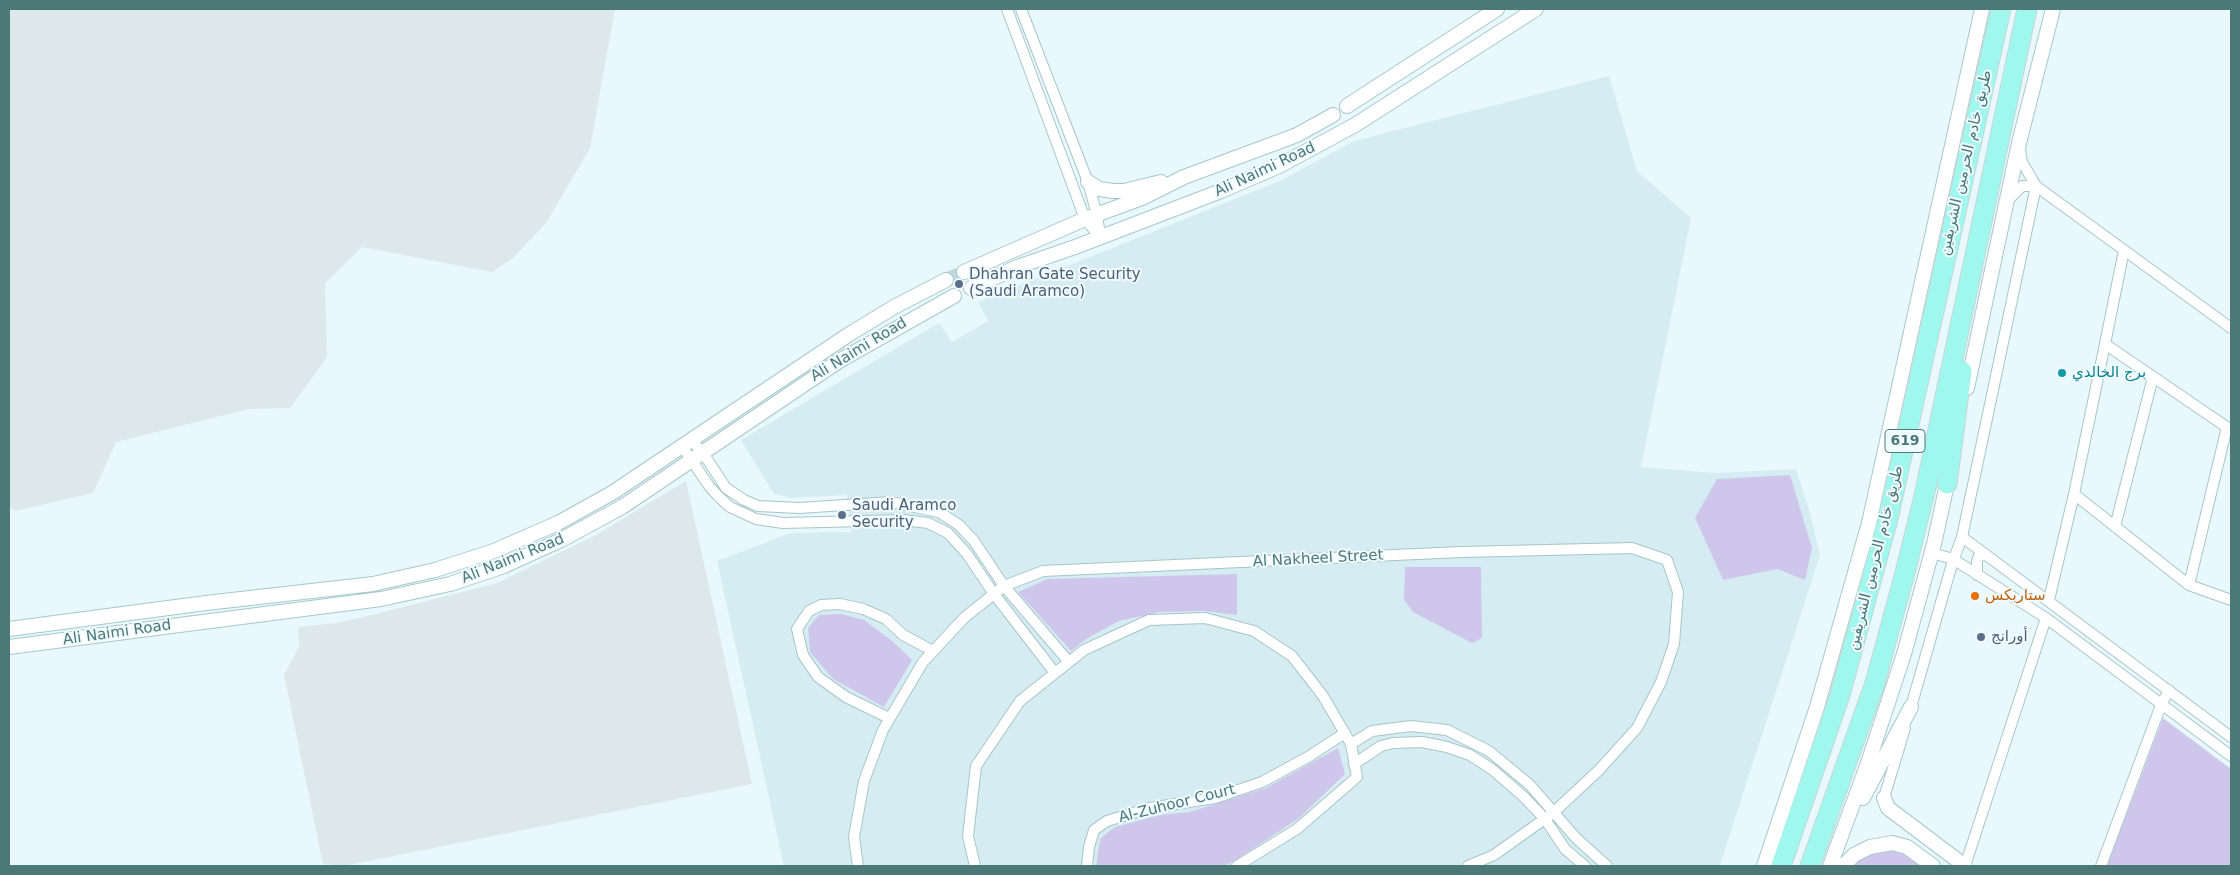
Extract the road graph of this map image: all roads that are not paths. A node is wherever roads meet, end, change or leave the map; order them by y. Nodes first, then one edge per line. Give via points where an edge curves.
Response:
1 (1007, 9) edge
2 (1021, 9) edge
3 (1497, 9) edge
4 (1536, 9) edge
5 (1982, 9) edge
6 (1988, 9) edge
7 (2001, 9) edge
8 (2027, 9) edge
9 (2053, 9) edge
10 (1347, 106) dead end
11 (1333, 115) dead end
12 (2019, 143) junction
13 (1184, 177) junction
14 (1088, 182) junction
15 (2036, 186) junction
16 (1960, 191) junction
17 (2008, 200) junction
18 (1091, 217) junction
19 (1981, 229) junction
20 (1100, 237) junction
21 (2124, 250) junction
22 (946, 280) tunnel mouth
23 (925, 291) junction
24 (954, 296) dead end
25 (933, 307) junction
26 (2231, 328) edge
27 (2105, 344) junction
28 (2153, 377) junction
29 (2229, 428) edge
30 (687, 443) junction
31 (697, 457) junction
32 (1947, 484) junction
33 (2074, 494) junction
34 (2115, 527) junction
35 (1962, 537) junction
36 (1932, 553) junction
37 (1986, 555) junction
38 (1954, 559) junction
39 (1977, 575) junction
40 (2189, 585) junction
41 (1004, 586) junction
42 (994, 594) junction
43 (2049, 600) junction
44 (2231, 600) edge
45 (2046, 618) junction
46 (9, 629) edge
47 (9, 647) edge
48 (933, 651) junction
49 (1069, 662) junction
50 (1055, 673) junction
51 (2169, 690) junction
52 (2161, 705) junction
53 (1911, 707) junction
54 (889, 718) junction
55 (1345, 734) junction
56 (2231, 737) edge
57 (1351, 744) junction
58 (2231, 756) edge
59 (1354, 764) junction
60 (1884, 798) joint
61 (1553, 813) junction
62 (1544, 819) junction
63 (1837, 848) junction
64 (858, 866) edge
65 (975, 866) edge
66 (1087, 866) edge
67 (1237, 866) edge
68 (1468, 866) edge
69 (1584, 866) edge
70 (1607, 866) edge
71 (1764, 866) edge
72 (1781, 866) edge
73 (1810, 866) edge
74 (1830, 866) edge
75 (1843, 866) edge
76 (1933, 866) edge
77 (1965, 866) edge
78 (2101, 866) edge

1 - 18 street
2 - 14 street
3 - 10 main road
4 - 20 main road, Ali Naimi Road via 1316,147 1221,191
5 - 71 main road via 1869,522 1817,707
6 - 16 highway
7 - 16 highway, طريق خادم الحرمين الشريفين / 619
8 - 19 highway, طريق خادم الحرمين الشريفين / 619
9 - 12 main road
11 - 13 main road, Ali Naimi Road via 1290,137
12 - 15 street via 2022,162
12 - 17 main road
13 - 14 main road via 1124,191 1105,191
13 - 18 main road, Ali Naimi Road via 1142,198
14 - 18 street
15 - 17 street via 2022,186
15 - 21 street
15 - 35 street
16 - 72 highway, طريق خادم الحرمين الشريفين / 619 via 1888,519 1840,695
17 - 32 main road
18 - 20 street
18 - 20 main road, Ali Naimi Road via 970,269 973,278 978,285
19 - 32 highway
19 - 73 highway, طريق خادم الحرمين الشريفين / 619 via 1905,573 1875,683
21 - 26 street
21 - 27 street
22 - 23 main road, Ali Naimi Road
23 - 25 main road via 936,295
23 - 30 main road, Ali Naimi Road via 848,335
24 - 25 main road, Ali Naimi Road
25 - 31 main road, Ali Naimi Road via 839,361
27 - 28 street
27 - 33 street
28 - 29 street
28 - 34 street
29 - 40 street
30 - 31 street
30 - 46 main road, Ali Naimi Road via 612,493 558,523 494,551 436,570 373,584 206,602
31 - 41 street via 726,488 758,506 799,508 891,502 939,512 959,525 974,542
31 - 42 street via 719,497 730,507 756,519 783,523 904,520 928,524 948,533 967,554
31 - 47 main road, Ali Naimi Road via 589,526 504,566 450,584 381,600
32 - 36 main road
33 - 34 street
33 - 43 street
34 - 40 street
35 - 37 street
35 - 38 street
36 - 38 street
36 - 63 main road via 1904,654
37 - 39 street via 1979,556
37 - 43 street
38 - 39 street
38 - 53 street
39 - 45 street
40 - 44 street
41 - 42 street, Al Nakheel Street
41 - 49 street
41 - 61 street, Al Nakheel Street via 1043,571 1461,552 1632,548 1667,560 1678,592 1674,644 1661,682 1637,728 1600,770
42 - 48 street, Al Nakheel Street via 965,617
42 - 50 street
43 - 51 street
45 - 52 street
45 - 77 street
48 - 54 street, Al Nakheel Street
48 - 54 street via 903,635 886,619 863,609 840,604 821,605 809,611 797,630 803,655 818,677
49 - 50 street
49 - 55 street via 1084,650 1149,620 1205,618 1254,631 1292,656 1323,696
50 - 65 street via 1020,701 976,766 968,836
51 - 52 street
51 - 56 street
52 - 58 street
52 - 78 street
53 - 60 street
53 - 63 main road
54 - 64 street, Al Nakheel Street via 864,781 854,837
55 - 57 street
55 - 66 street, Al-Zuhoor Court via 1262,782 1214,798 1149,808 1107,821 1094,830
57 - 59 street
57 - 61 street via 1372,731 1411,726 1447,730 1489,751 1530,785
59 - 62 street via 1381,746 1393,743 1422,742 1447,747 1470,755 1493,770
59 - 67 street via 1357,777 1339,794 1297,830
60 - 77 main road via 1888,808
61 - 62 street
61 - 70 street
62 - 68 street via 1494,855
62 - 69 street via 1565,849
63 - 74 main road
75 - 76 main road via 1854,855 1870,847 1892,844 1907,847

